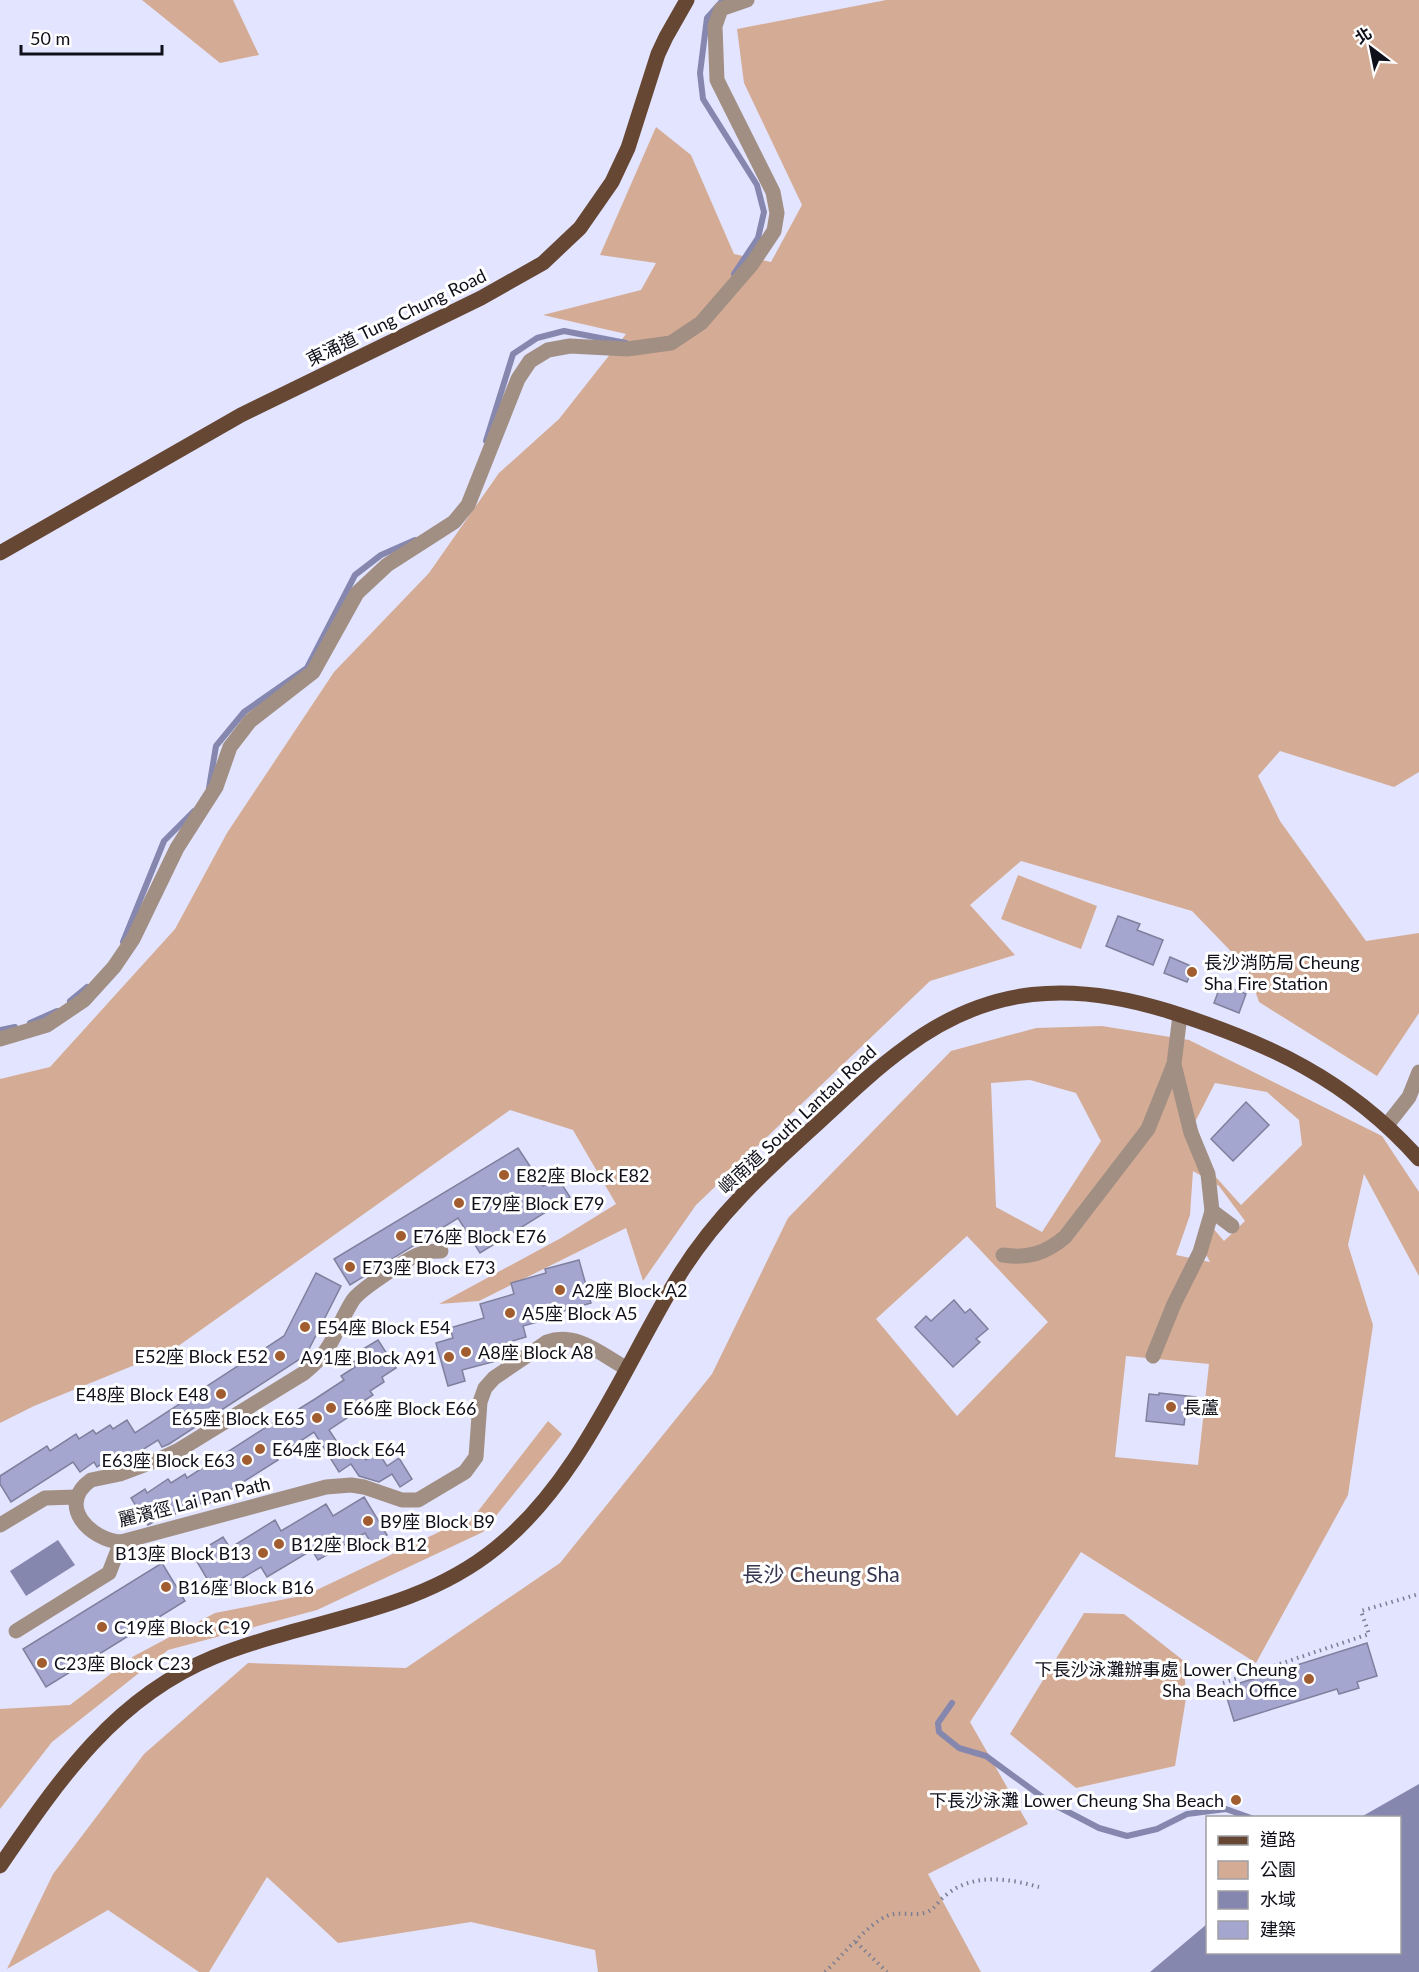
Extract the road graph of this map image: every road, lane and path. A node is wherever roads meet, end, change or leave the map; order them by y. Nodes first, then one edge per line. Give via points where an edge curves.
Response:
1 (687, 0) edge
2 (747, 0) edge
3 (0, 553) edge
4 (1180, 1015) junction
5 (0, 1039) edge
6 (1174, 1064) junction
7 (1419, 1072) edge
8 (1386, 1125) junction
9 (1419, 1159) edge
10 (1212, 1211) junction
11 (1232, 1226) dead end
12 (441, 1251) dead end
13 (1003, 1255) dead end
14 (1154, 1356) dead end
15 (626, 1368) junction
16 (77, 1497) junction
17 (0, 1525) edge
18 (122, 1542) junction
19 (1419, 1594) edge
20 (16, 1631) dead end
21 (1223, 1683) dead end
22 (0, 1866) edge
23 (1039, 1887) dead end
24 (856, 1942) junction
25 (825, 1972) edge
26 (887, 1972) edge

1 - 3 main road, 東涌道 Tung Chung Road via 666,36 628,148 602,199 543,263 520,278 241,415
2 - 5 street via 721,9 716,26 717,80 773,192 777,213 774,231 752,264 701,323 671,343 627,349 570,346 548,350 530,362 518,379 468,505 454,522 387,565 357,593 313,672 250,721 230,747 216,787 177,848 133,939 114,967 84,1000 47,1025
4 - 6 street
4 - 8 main road, 嶼南道 South Lantau Road via 1266,1047 1313,1070
4 - 15 main road, 嶼南道 South Lantau Road via 1098,994 1058,992 993,1002 927,1032 870,1076 738,1198 682,1270
6 - 10 street via 1191,1132 1208,1174
6 - 13 street via 1148,1129 1065,1237 1030,1256
7 - 8 street via 1409,1097
8 - 9 main road, 嶼南道 South Lantau Road
10 - 11 street
10 - 14 street via 1200,1252
12 - 16 street via 422,1253 362,1290 330,1347 304,1373 170,1455 92,1480
15 - 18 street, 麗濱徑 Lai Pan Path via 573,1339 548,1342 485,1388 480,1402 476,1457 470,1468 418,1500 402,1500 351,1485 326,1487
15 - 22 main road, 嶼南道 South Lantau Road via 560,1481 495,1550 428,1589 230,1651 163,1683 123,1712 87,1750
16 - 17 street via 45,1498
16 - 18 street, 麗濱徑 Lai Pan Path via 77,1511 93,1533 111,1542
18 - 20 street via 109,1573
19 - 21 path via 1361,1611 1369,1634
23 - 24 path via 992,1879 961,1885 924,1913 888,1915
24 - 25 path
24 - 26 path

